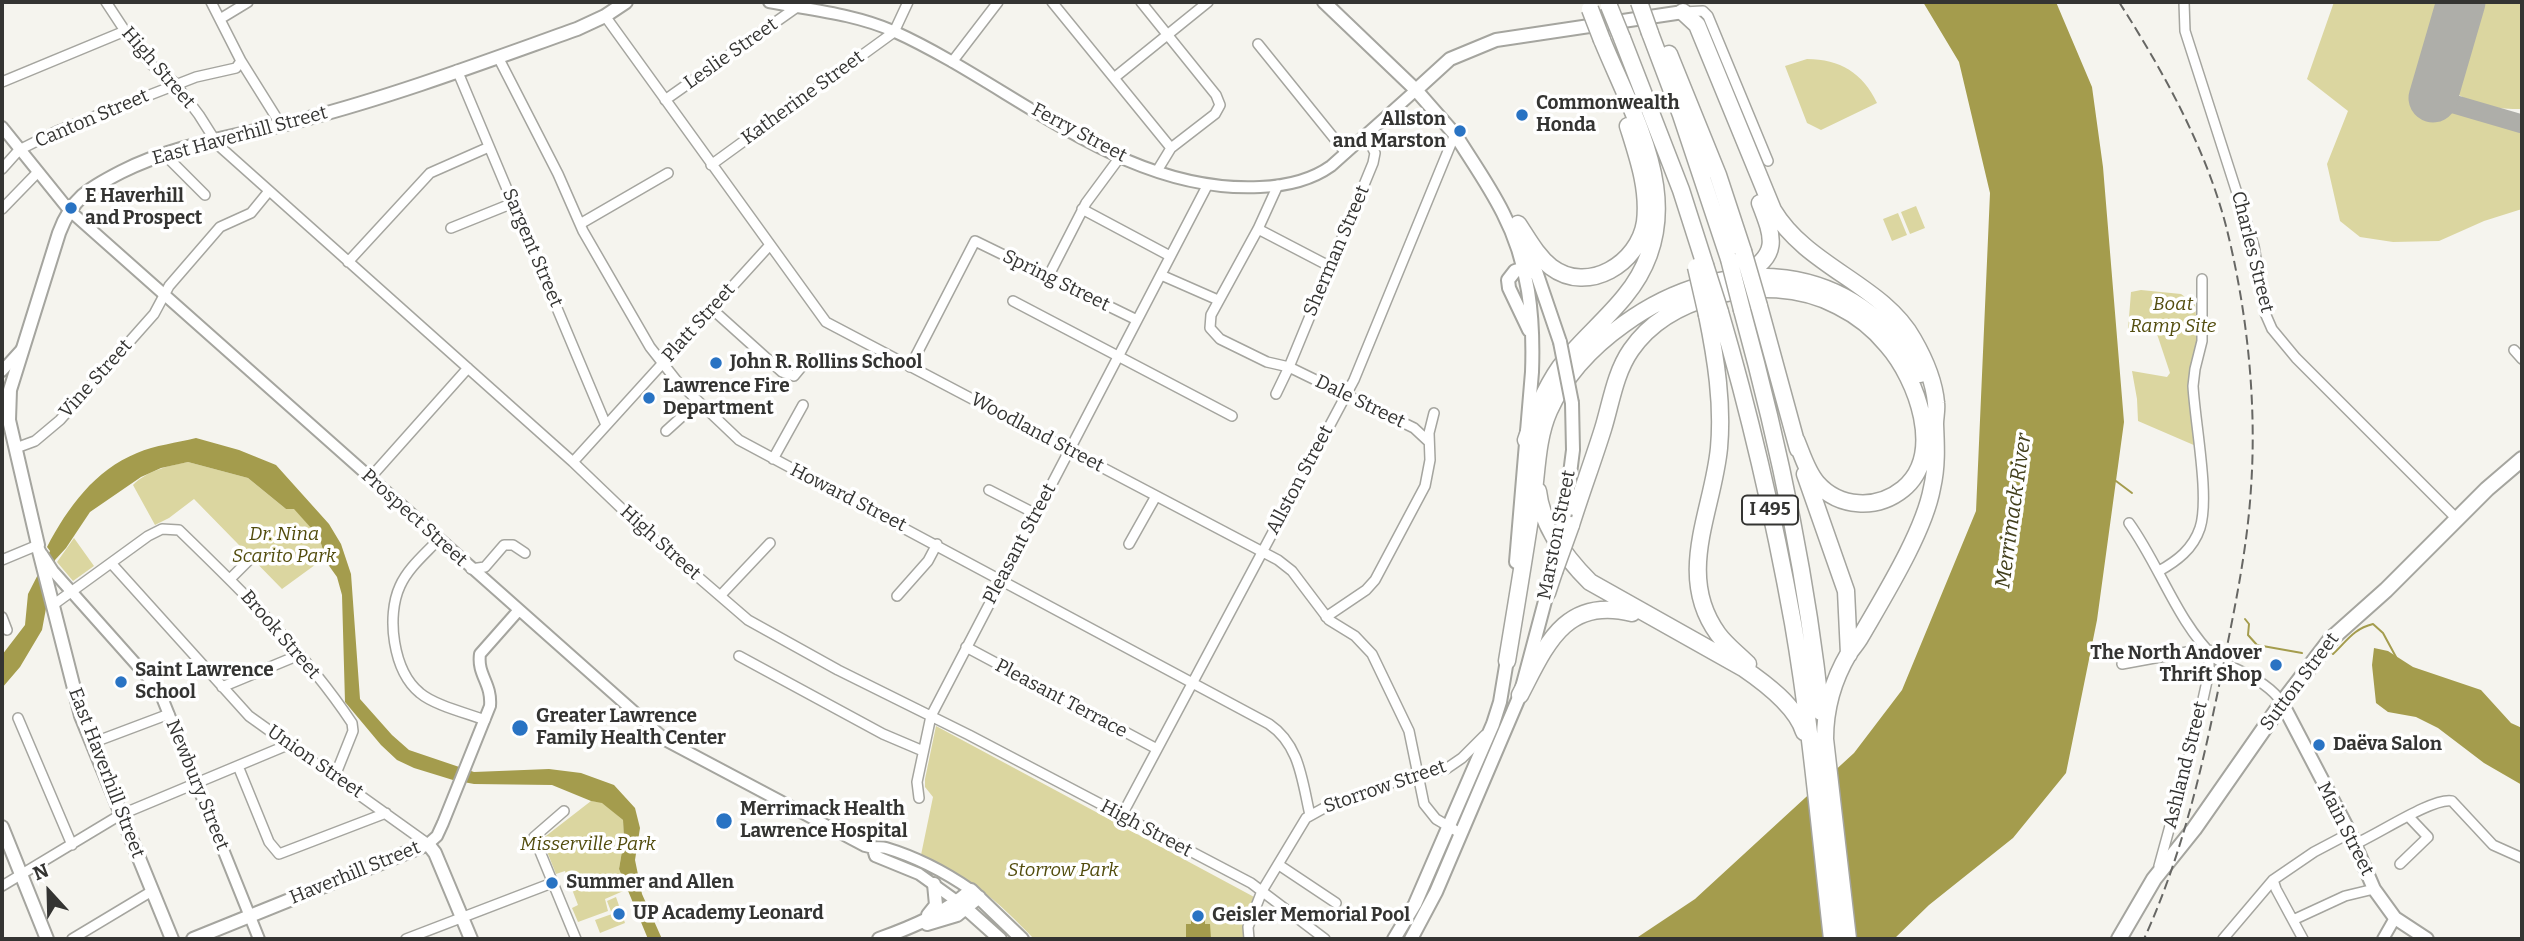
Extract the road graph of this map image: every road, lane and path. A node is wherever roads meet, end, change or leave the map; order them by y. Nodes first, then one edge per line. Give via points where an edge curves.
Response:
1 (106, 2) edge
2 (211, 2) edge
3 (248, 2) edge
4 (626, 2) edge
5 (774, 2) edge
6 (908, 2) edge
7 (998, 2) edge
8 (1052, 2) edge
9 (1141, 2) edge
10 (1208, 2) edge
11 (1324, 2) edge
12 (1639, 2) edge
13 (1648, 2) edge
14 (2184, 2) edge
15 (1609, 4) edge
16 (1589, 5) edge
17 (797, 7) junction
18 (1684, 12) junction
19 (605, 16) junction
20 (220, 19) junction
21 (125, 31) junction
22 (894, 32) junction
23 (1655, 33) junction
24 (1167, 36) junction
25 (1602, 40) junction
26 (1258, 44) dead end
27 (498, 57) junction
28 (241, 61) junction
29 (951, 62) junction
30 (457, 71) junction
31 (1114, 78) junction
32 (2, 82) edge
33 (176, 85) junction
34 (1416, 90) junction
35 (665, 100) junction
36 (281, 125) junction
37 (2, 127) edge
38 (1455, 134) junction
39 (1366, 135) junction
40 (215, 140) junction
41 (489, 147) junction
42 (1171, 148) junction
43 (19, 150) junction
44 (1346, 153) junction
45 (164, 154) junction
46 (1120, 157) junction
47 (1768, 162) dead end
48 (711, 164) junction
49 (2, 169) edge
50 (1157, 171) junction
51 (37, 173) junction
52 (668, 173) dead end
53 (1278, 185) junction
54 (1207, 186) junction
55 (269, 191) junction
56 (205, 195) dead end
57 (513, 204) junction
58 (2, 209) edge
59 (1082, 209) junction
60 (69, 210) junction
61 (580, 224) junction
62 (1518, 224) junction
63 (451, 228) dead end
64 (1258, 229) junction
65 (769, 246) junction
66 (1736, 255) junction
67 (1170, 256) junction
68 (348, 262) junction
69 (1329, 266) junction
70 (1524, 268) junction
71 (1161, 275) junction
72 (1048, 277) junction
73 (1740, 277) junction
74 (2202, 279) dead end
75 (1542, 286) junction
76 (164, 296) junction
77 (1218, 300) junction
78 (1013, 301) dead end
79 (712, 309) junction
80 (1713, 314) junction
81 (1137, 320) junction
82 (1533, 343) junction
83 (21, 350) junction
84 (2514, 350) dead end
85 (1118, 355) junction
86 (808, 359) dead end
87 (2522, 359) edge
88 (662, 364) junction
89 (910, 367) junction
90 (468, 368) junction
91 (1289, 368) junction
92 (2, 371) edge
93 (1276, 394) dead end
94 (1346, 395) junction
95 (698, 402) junction
96 (803, 405) dead end
97 (1434, 413) dead end
98 (5, 416) edge
99 (1232, 416) dead end
100 (1935, 420) junction
101 (606, 425) junction
102 (667, 431) dead end
103 (1526, 440) junction
104 (1796, 440) junction
105 (1428, 441) junction
106 (16, 449) junction
107 (1069, 450) junction
108 (773, 459) junction
109 (2522, 459) edge
110 (573, 462) junction
111 (1537, 468) junction
112 (370, 478) junction
113 (989, 490) dead end
114 (1156, 496) junction
115 (1036, 514) junction
116 (2456, 518) junction
117 (1568, 519) junction
118 (2129, 523) dead end
119 (438, 540) junction
120 (770, 544) dead end
121 (937, 544) junction
122 (1129, 544) dead end
123 (39, 549) junction
124 (1262, 551) junction
125 (525, 553) dead end
126 (251, 558) dead end
127 (2, 560) edge
128 (111, 563) junction
129 (471, 569) junction
130 (2159, 571) junction
131 (230, 579) junction
132 (1002, 580) junction
133 (70, 589) junction
134 (1547, 593) joint
135 (720, 596) junction
136 (897, 596) dead end
137 (52, 602) junction
138 (518, 611) junction
139 (2, 617) edge
140 (1326, 617) junction
141 (1651, 617) junction
142 (6, 630) dead end
143 (966, 647) junction
144 (2209, 650) junction
145 (1849, 654) junction
146 (299, 655) junction
147 (739, 656) dead end
148 (1507, 661) junction
149 (2122, 664) dead end
150 (1193, 682) junction
151 (1763, 682) junction
152 (222, 687) junction
153 (1520, 695) junction
154 (2282, 703) junction
155 (169, 713) junction
156 (931, 716) junction
157 (18, 718) dead end
158 (485, 720) junction
159 (1493, 724) junction
160 (92, 743) junction
161 (290, 744) junction
162 (1157, 749) junction
163 (923, 751) junction
164 (238, 766) junction
165 (1418, 774) junction
166 (335, 776) junction
167 (197, 783) junction
168 (919, 798) dead end
169 (564, 811) dead end
170 (386, 813) junction
171 (1310, 814) junction
172 (120, 815) junction
173 (1122, 816) junction
174 (2409, 817) junction
175 (2, 827) edge
176 (1454, 831) junction
177 (2352, 838) junction
178 (428, 844) junction
179 (72, 845) junction
180 (873, 849) junction
181 (2522, 858) edge
182 (1279, 864) junction
183 (2400, 864) dead end
184 (22, 876) junction
185 (2154, 879) junction
186 (2273, 880) junction
187 (552, 883) junction
188 (934, 884) junction
189 (2, 887) edge
190 (2374, 888) junction
191 (152, 891) junction
192 (1262, 891) junction
193 (975, 894) junction
194 (1336, 903) dead end
195 (963, 905) junction
196 (250, 916) junction
197 (462, 917) junction
198 (2395, 918) junction
199 (2293, 920) junction
200 (919, 925) junction
201 (47, 939) edge
202 (72, 939) edge
203 (172, 939) edge
204 (193, 939) edge
205 (260, 939) edge
206 (406, 939) edge
207 (471, 939) edge
208 (576, 939) edge
209 (879, 939) edge
210 (1000, 939) edge
211 (1022, 939) edge
212 (1249, 939) edge
213 (1325, 939) edge
214 (1394, 939) edge
215 (1411, 939) edge
216 (1832, 939) edge
217 (1848, 939) edge
218 (2119, 939) edge
219 (2223, 939) edge
220 (2303, 939) edge
221 (2383, 939) edge
222 (2427, 939) edge

1 - 21 street, High Street
2 - 20 street
3 - 20 street
4 - 19 main road, East Haverhill Street
5 - 17 street, Ferry Street
6 - 22 street
7 - 29 street
8 - 31 street
9 - 24 street
10 - 24 street
11 - 34 main road, Marston Street
12 - 23 highway, I 495, bridge
13 - 23 highway
14 - 116 street, Charles Street via 2185,31 2246,221 2272,329
15 - 80 highway, I 495, bridge via 1681,190
16 - 25 highway, bridge
17 - 22 street, Ferry Street via 855,18
17 - 35 street, Leslie Street
18 - 34 main road via 1496,40 1450,59
18 - 47 street via 1703,11 1708,16
18 - 73 highway via 1772,233 1767,258
18 - 100 highway via 1697,24 1783,227 1890,310 1911,335 1933,387
19 - 27 main road, East Haverhill Street
19 - 35 street, Woodland Street
20 - 28 street
21 - 32 street
21 - 33 street, High Street via 152,65
22 - 29 street, Ferry Street
22 - 48 street, Katherine Street
23 - 66 highway, I 495 via 1681,115
24 - 31 street
24 - 42 street via 1216,95 1219,109
25 - 62 highway via 1642,171 1646,197 1638,246 1623,263 1603,274 1564,274 1537,253
25 - 103 highway via 1649,154 1658,214 1643,269 1626,295 1561,365
26 - 44 street
27 - 30 main road, East Haverhill Street
27 - 61 street, Howard Street
28 - 33 street, Canton Street via 236,68
28 - 36 street
29 - 46 street, Ferry Street
30 - 36 main road, East Haverhill Street
30 - 41 street, Sargent Street
31 - 42 street
33 - 40 street, High Street
33 - 43 street, Canton Street
34 - 38 main road, Marston Street
34 - 39 street, Ferry Street
35 - 48 street, Woodland Street
36 - 40 main road, East Haverhill Street
37 - 43 street, Prospect Street
38 - 62 main road, Marston Street via 1494,183
38 - 70 main road, Marston Street via 1505,216
38 - 94 street, Allston Street
39 - 44 street, Ferry Street
39 - 69 street, Sherman Street via 1375,157
40 - 45 main road, East Haverhill Street
40 - 55 street, High Street
41 - 57 street, Sargent Street
41 - 68 street via 430,173
42 - 50 street
43 - 49 street
43 - 51 street, Prospect Street
44 - 53 street, Ferry Street via 1315,176
45 - 56 street
45 - 60 main road, East Haverhill Street via 101,184
46 - 50 street, Ferry Street
46 - 59 street
48 - 65 street, Woodland Street
50 - 54 street, Ferry Street
51 - 58 street
51 - 60 street, Prospect Street
52 - 61 street
53 - 54 street, Ferry Street
53 - 64 street
54 - 67 street, Pleasant Street
55 - 68 street, High Street
55 - 76 street, Vine Street via 248,215 222,225
57 - 63 street
57 - 101 street, Sargent Street
59 - 67 street
59 - 72 street
60 - 76 street, Prospect Street
60 - 83 main road, East Haverhill Street
61 - 88 street, Howard Street
62 - 75 main road, Marston Street
64 - 69 street
64 - 77 street
65 - 79 street, Platt Street
65 - 89 street, Woodland Street via 826,322
66 - 104 highway, bridge via 1759,306
66 - 217 highway, I 495, bridge via 1742,310 1803,577
67 - 71 street, Pleasant Street
68 - 90 street, High Street
69 - 91 street, Sherman Street
70 - 75 main road
70 - 82 main road, Marston Street
70 - 82 main road via 1510,275 1509,288
71 - 77 street
71 - 81 street, Pleasant Street
72 - 81 street, Spring Street
72 - 89 street, Spring Street via 975,241
73 - 100 highway via 1808,283 1859,304 1906,350
73 - 111 highway via 1667,298 1601,342 1575,369 1549,411
74 - 130 street via 2202,341 2193,386 2202,517 2188,549
75 - 117 main road, Marston Street, bridge via 1560,342 1572,403
76 - 106 street, Vine Street via 154,314 60,420 35,441
76 - 112 street, Prospect Street
77 - 91 street, Dale Street via 1209,319 1213,334 1253,356
78 - 85 street
79 - 86 street via 789,376
79 - 88 street, Platt Street
80 - 151 highway via 1719,448 1701,539 1698,586 1716,632
80 - 216 highway, I 495 via 1733,357 1793,625
81 - 85 street, Pleasant Street
82 - 103 main road, Marston Street
83 - 92 street
83 - 98 main road, East Haverhill Street
84 - 87 street
85 - 99 street
85 - 107 street, Pleasant Street
88 - 95 street, Howard Street
88 - 101 street, Platt Street
89 - 107 street, Woodland Street
90 - 110 street, High Street
90 - 112 street
91 - 93 street, Sherman Street
91 - 94 street, Dale Street
94 - 105 street, Dale Street via 1415,428
94 - 124 street, Allston Street
95 - 102 street
95 - 108 street, Howard Street via 739,440
96 - 108 street
97 - 105 street
98 - 106 main road, East Haverhill Street
100 - 145 highway via 1937,456 1926,511
101 - 110 street, Platt Street
103 - 148 main road, Marston Street
104 - 117 highway via 1815,481 1836,498 1874,503 1903,489 1917,471 1924,432 1912,384 1889,347 1852,314 1800,292 1746,290 1694,301 1662,318 1630,351
104 - 145 highway via 1846,591
105 - 140 street via 1430,460 1424,486 1378,575 1366,590
106 - 123 main road, East Haverhill Street
107 - 114 street, Woodland Street
107 - 115 street, Pleasant Street
108 - 121 street, Howard Street
109 - 116 highway, Sutton Street
110 - 135 street, High Street
111 - 141 highway via 1545,516 1571,563 1590,582
111 - 148 highway
112 - 119 street, Prospect Street
113 - 115 street
114 - 122 street
114 - 124 street, Woodland Street
115 - 132 street, Pleasant Street
116 - 154 highway, Sutton Street via 2386,590 2343,626
117 - 134 highway, bridge
118 - 130 street
119 - 129 street, Prospect Street
119 - 158 street via 413,566 394,601 398,657 411,685 423,695
120 - 135 street
121 - 132 street, Howard Street
121 - 136 street via 929,561
123 - 127 street
123 - 133 street, Newbury Street
123 - 137 main road, East Haverhill Street
124 - 140 street, Woodland Street via 1292,570
124 - 150 street, Allston Street
125 - 129 street via 504,545 485,567
126 - 131 street
128 - 131 street, Brook Street via 148,536 170,528 179,530
128 - 133 street, Brook Street
128 - 152 street, Union Street
129 - 138 street, Prospect Street
130 - 144 street
131 - 146 street, Brook Street
132 - 143 street, Pleasant Street
132 - 150 street, Howard Street
133 - 137 street, Brook Street
133 - 155 street, Newbury Street via 148,676
134 - 153 main road, Marston Street
135 - 156 street, High Street via 763,631
137 - 160 main road, East Haverhill Street
138 - 158 street, Haverhill Street via 480,654 481,672 491,692
138 - 180 street, Prospect Street via 667,741
139 - 142 street
140 - 165 street, Woodland Street via 1372,654 1409,731
141 - 151 highway
141 - 153 highway via 1598,609 1566,622 1549,640
143 - 156 street, Pleasant Street
143 - 162 street, Pleasant Terrace
144 - 149 street
144 - 154 street via 2218,660 2276,693
144 - 185 street, Ashland Street via 2210,672 2195,736
145 - 217 highway via 1825,715
146 - 152 street
146 - 166 street, Brook Street via 352,723
147 - 163 street
148 - 159 main road, Marston Street
150 - 162 street, Allston Street
150 - 171 street, Howard Street via 1285,737 1297,758
151 - 216 highway via 1802,725 1810,750
152 - 161 street, Union Street via 249,716
153 - 176 main road, Marston Street
154 - 177 main road, Main Street
154 - 185 highway, Sutton Street
155 - 160 street
155 - 167 street, Newbury Street
156 - 163 street, Pleasant Street
156 - 173 street, High Street
157 - 179 street
158 - 178 street, Haverhill Street via 437,836
159 - 165 street, Storrow Street via 1454,764 1436,773
159 - 176 main road, Marston Street
160 - 172 main road, East Haverhill Street
161 - 164 street
161 - 166 street, Union Street
162 - 173 street, Allston Street
163 - 168 street, Pleasant Street
164 - 167 street
164 - 170 street via 269,842 279,854
165 - 171 street, Storrow Street
165 - 176 street, Woodland Street via 1427,810
166 - 170 street, Union Street
167 - 172 street
167 - 196 street, Newbury Street
169 - 187 street via 534,837
170 - 178 street, Union Street
171 - 182 street, Storrow Street
172 - 179 street
172 - 191 main road, East Haverhill Street
173 - 192 street, High Street
174 - 177 street
174 - 181 street via 2441,800 2452,801 2493,845
174 - 183 street via 2428,837
175 - 184 main road
176 - 214 main road, Marston Street
176 - 215 main road, Marston Street via 1426,914
177 - 186 street via 2306,857
177 - 190 main road, Main Street
178 - 196 main road, Haverhill Street
178 - 197 main road, Union Street
179 - 184 street
180 - 188 street, Prospect Street via 876,856
180 - 193 street, Prospect Street via 882,847 930,866
182 - 192 street, Storrow Street
182 - 194 street
184 - 189 street
184 - 201 main road
185 - 218 highway, Sutton Street
186 - 199 street
186 - 219 street
187 - 197 street
187 - 208 street
188 - 195 street, Prospect Street
188 - 200 main road via 935,909
190 - 198 main road, Main Street
190 - 199 street
191 - 202 street
191 - 203 main road, East Haverhill Street
192 - 212 street, Storrow Street via 1248,928
192 - 213 street, High Street
193 - 195 main road
193 - 211 main road, Prospect Street
195 - 200 main road
195 - 210 main road, Prospect Street
196 - 204 main road, Haverhill Street
196 - 205 street, Newbury Street
197 - 206 street
197 - 207 main road, Union Street
198 - 221 street
198 - 222 main road, Main Street
199 - 220 street
200 - 209 main road

